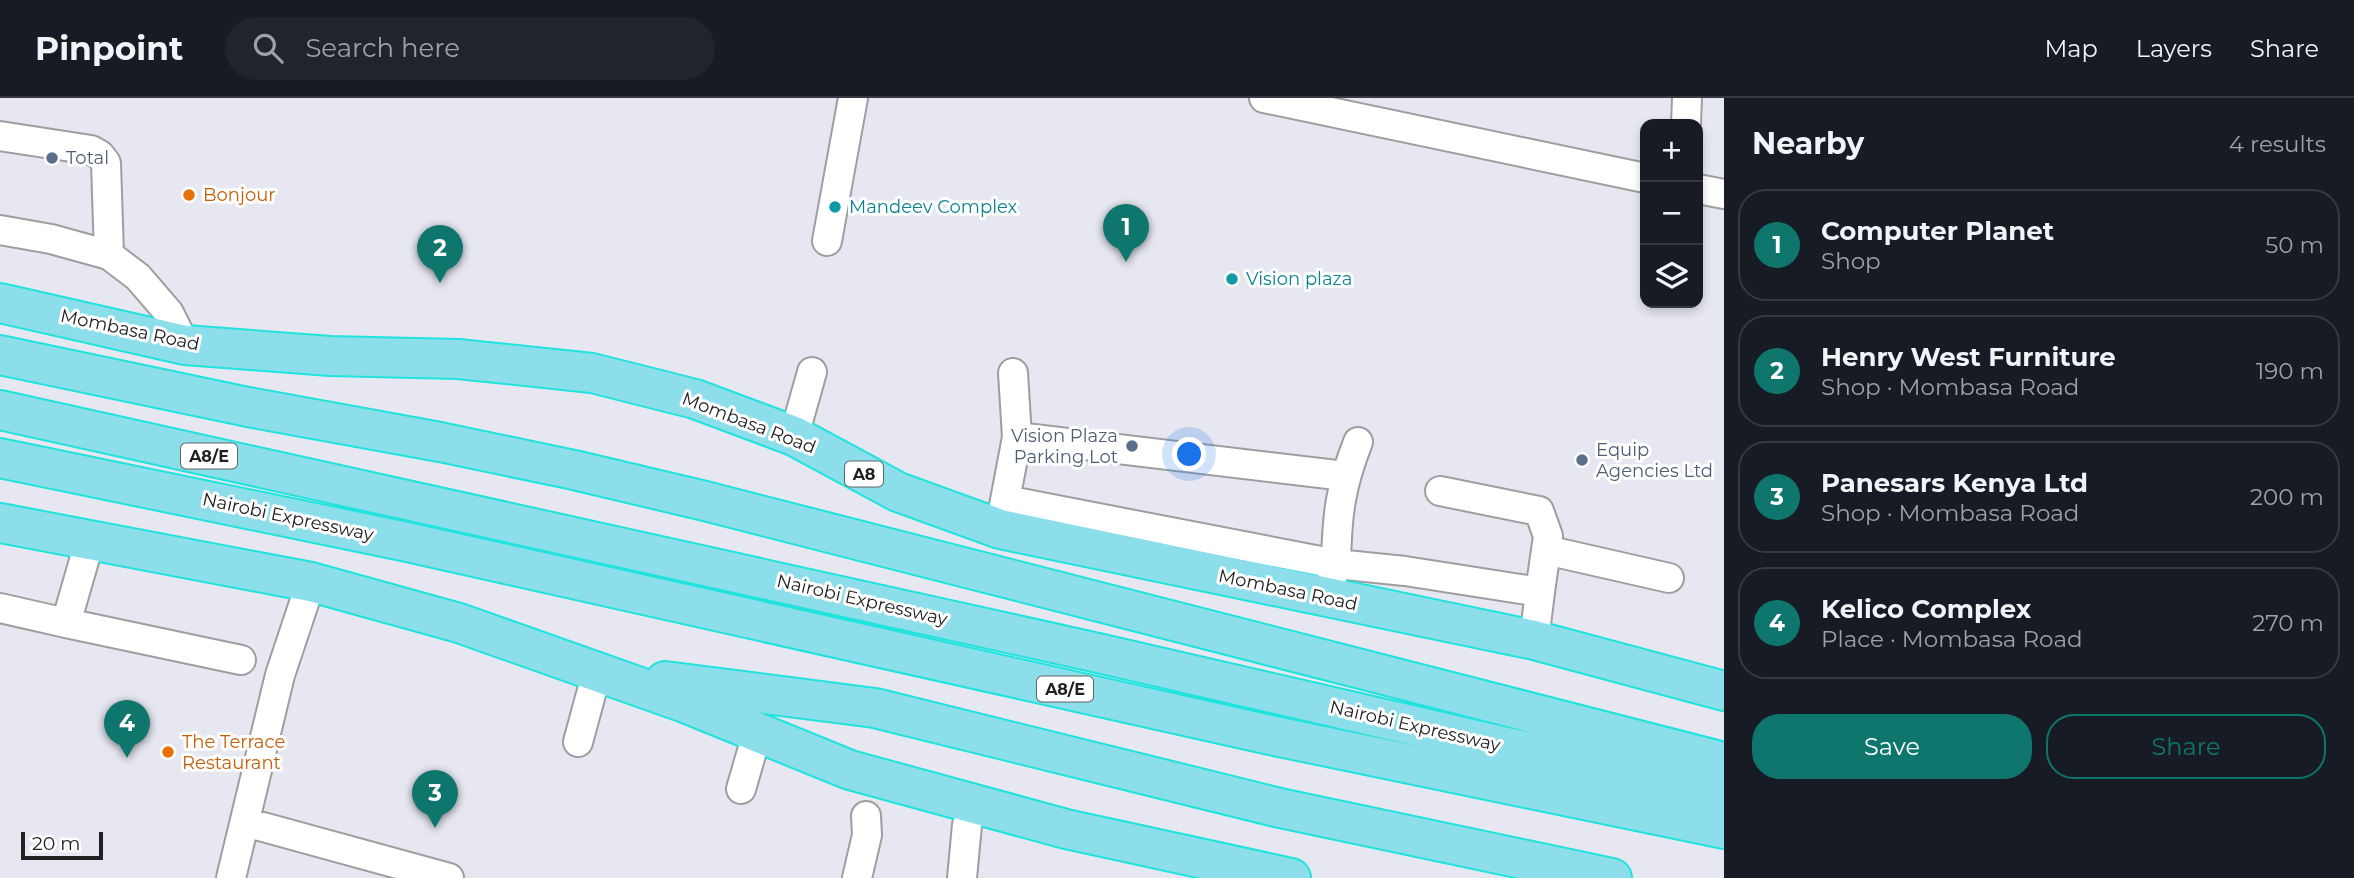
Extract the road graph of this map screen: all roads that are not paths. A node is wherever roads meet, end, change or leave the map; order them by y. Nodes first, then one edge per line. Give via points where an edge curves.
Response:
1 (853, 98) edge
2 (1264, 98) edge
3 (1687, 98) edge
4 (1353, 108) edge
5 (1686, 119) edge
6 (0, 136) edge
7 (1640, 177) edge
8 (1703, 190) edge
9 (1724, 194) edge
10 (0, 230) edge
11 (827, 241) dead end
12 (109, 254) junction
13 (0, 303) edge
14 (185, 345) junction
15 (0, 355) edge
16 (812, 372) dead end
17 (1013, 373) dead end
18 (0, 410) edge
19 (314, 418) junction
20 (794, 436) junction
21 (1017, 437) junction
22 (1357, 442) dead end
23 (0, 458) edge
24 (1345, 476) junction
25 (1440, 491) dead end
26 (1002, 514) junction
27 (0, 523) edge
28 (90, 540) junction
29 (1546, 550) junction
30 (1670, 578) dead end
31 (1331, 581) junction
32 (311, 582) junction
33 (1540, 592) junction
34 (0, 608) edge
35 (66, 623) junction
36 (1534, 640) junction
37 (241, 660) dead end
38 (597, 672) junction
39 (1724, 691) edge
40 (757, 734) junction
41 (578, 742) dead end
42 (1724, 762) edge
43 (741, 789) dead end
44 (1724, 791) edge
45 (973, 806) junction
46 (866, 816) dead end
47 (245, 822) junction
48 (1724, 829) edge
49 (231, 878) edge
50 (449, 878) edge
51 (857, 878) edge
52 (962, 878) edge
53 (1291, 878) edge
54 (1612, 878) edge

1 - 11 lane
2 - 4 lane
3 - 5 lane
4 - 7 lane
6 - 12 lane via 100,155 106,163
8 - 9 lane
10 - 12 lane
12 - 14 lane via 138,277 169,313
13 - 14 highway, Mombasa Road / A8
14 - 19 highway via 204,366 233,383
14 - 20 highway, Mombasa Road / A8 via 330,356 458,359 592,373 695,399
15 - 19 highway
16 - 20 lane
17 - 21 lane
18 - 44 highway, Nairobi Expressway / A8/E via 1502,746
19 - 42 highway via 705,501
20 - 26 highway, Mombasa Road / A8 via 898,492
21 - 24 lane
21 - 26 lane
22 - 24 lane
23 - 48 highway, Nairobi Expressway / A8/E via 407,542 1270,735
24 - 31 lane
25 - 29 lane via 1539,511 1548,536
26 - 31 highway, Mombasa Road / A8
27 - 28 highway
28 - 32 highway
28 - 35 lane
29 - 30 lane
29 - 33 lane
31 - 33 lane via 1405,571
31 - 36 highway, Mombasa Road / A8
32 - 38 highway via 458,623
32 - 47 lane via 280,675
33 - 36 lane
34 - 35 lane
35 - 37 lane
36 - 39 highway, Mombasa Road / A8
38 - 40 highway
38 - 41 lane
38 - 54 highway via 875,708 1280,808
40 - 43 lane
40 - 45 highway via 850,771
45 - 52 lane
45 - 53 highway
46 - 51 lane via 867,835
47 - 49 lane
47 - 50 lane

